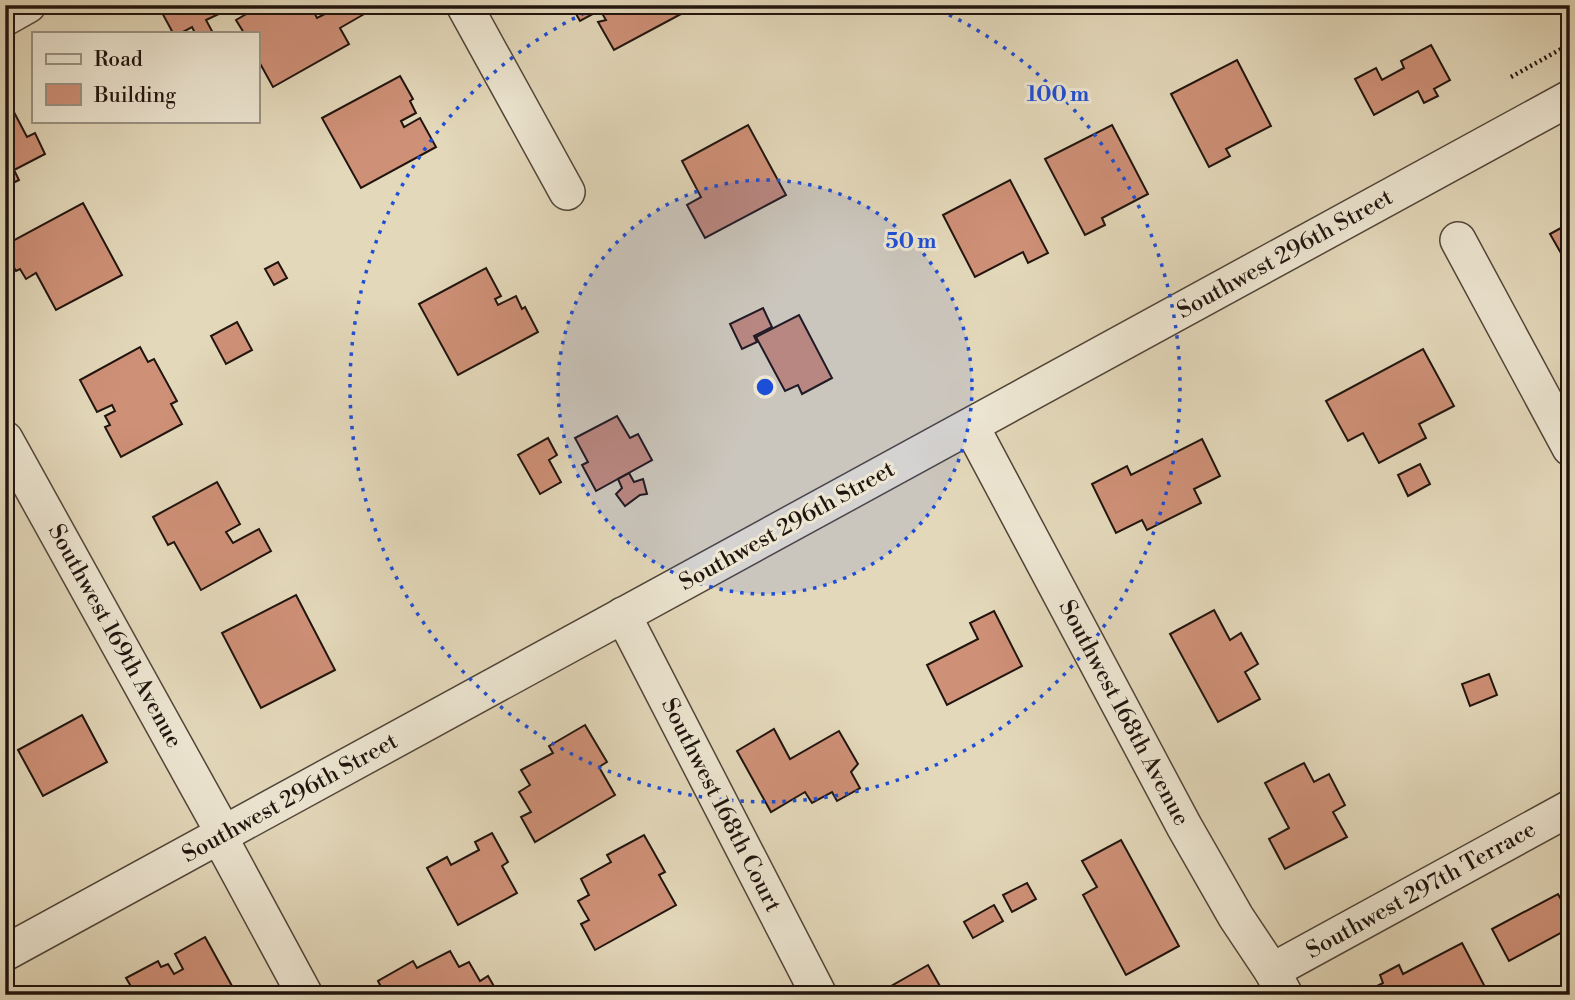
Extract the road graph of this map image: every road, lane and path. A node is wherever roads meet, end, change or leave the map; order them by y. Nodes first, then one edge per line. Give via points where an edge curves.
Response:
1 (28, 5) edge
2 (464, 5) edge
3 (5, 18) edge
4 (1570, 44) edge
5 (1511, 76) dead end
6 (1570, 98) edge
7 (567, 192) dead end
8 (1458, 240) dead end
9 (971, 426) junction
10 (5, 439) edge
11 (1570, 448) edge
12 (623, 615) junction
13 (1570, 808) edge
14 (221, 835) junction
15 (5, 953) edge
16 (1279, 983) edge
17 (305, 995) edge
18 (819, 995) edge

1 - 3 street
2 - 7 street
4 - 5 path
6 - 9 street, Southwest 296th Street
8 - 11 street
9 - 12 street, Southwest 296th Street
9 - 16 street, Southwest 168th Avenue via 1184,826
10 - 14 street, Southwest 169th Avenue
12 - 14 street, Southwest 296th Street
12 - 18 street, Southwest 168th Court
13 - 16 street, Southwest 297th Terrace
14 - 15 street, Southwest 296th Street
14 - 17 street, Southwest 169th Avenue

